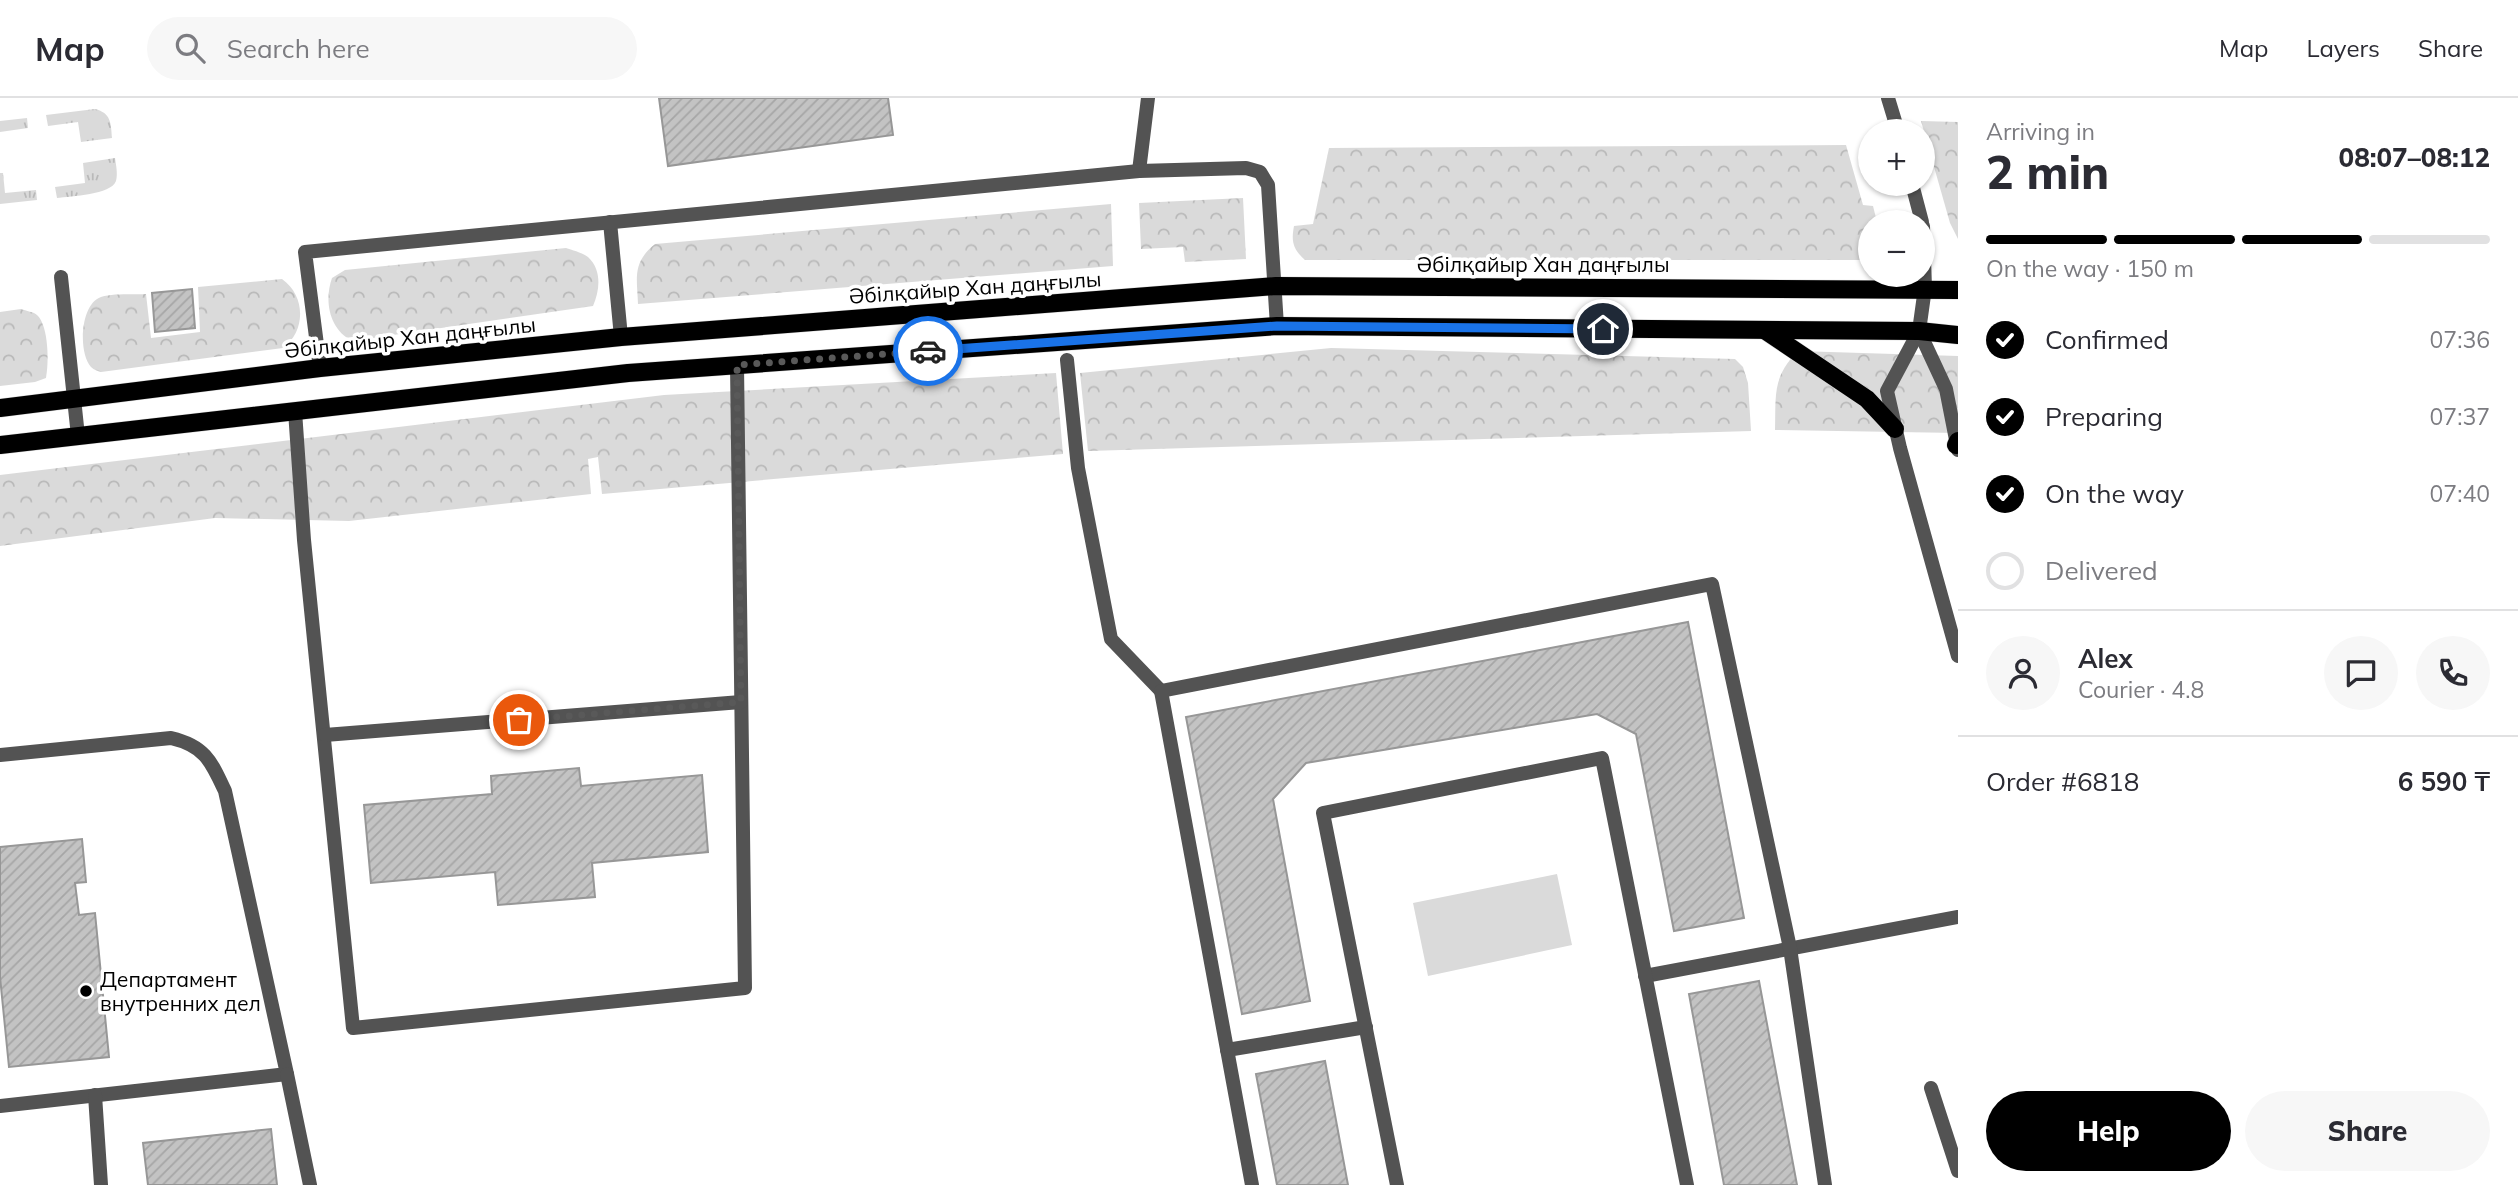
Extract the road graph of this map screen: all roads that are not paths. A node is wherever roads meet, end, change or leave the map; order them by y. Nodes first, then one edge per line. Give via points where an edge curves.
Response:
1 (1148, 98) edge
2 (1888, 98) edge
3 (1894, 119) edge
4 (1139, 171) junction
5 (610, 222) junction
6 (61, 277) dead end
7 (1276, 286) junction
8 (1924, 288) junction
9 (1958, 290) edge
10 (1277, 326) junction
11 (1766, 331) junction
12 (1919, 331) junction
13 (1958, 335) edge
14 (621, 337) junction
15 (1067, 360) dead end
16 (737, 365) junction
17 (320, 369) junction
18 (74, 400) junction
19 (0, 408) edge
20 (295, 411) junction
21 (1895, 429) junction
22 (78, 436) junction
23 (0, 444) edge
24 (1957, 446) edge
25 (1958, 656) edge
26 (1161, 691) junction
27 (741, 702) junction
28 (325, 735) junction
29 (0, 755) edge
30 (1958, 917) edge
31 (1790, 948) junction
32 (1645, 976) junction
33 (1366, 1027) junction
34 (1227, 1050) junction
35 (287, 1074) junction
36 (1931, 1088) dead end
37 (95, 1095) junction
38 (0, 1106) edge
39 (1958, 1171) edge
40 (101, 1185) edge
41 (310, 1185) edge
42 (1252, 1185) edge
43 (1397, 1185) edge
44 (1687, 1185) edge
45 (1825, 1185) edge

1 - 4 street
2 - 3 street
4 - 5 street
4 - 7 street via 1246,168 1260,173 1268,185
5 - 14 street
5 - 17 street via 305,252
6 - 18 street
7 - 8 main road, Әбілқайыр Хан даңғылы
7 - 10 street
7 - 14 main road, Әбілқайыр Хан даңғылы
8 - 9 main road, Әбілқайыр Хан даңғылы
8 - 12 street
10 - 11 main road
10 - 16 main road
11 - 12 main road
11 - 21 main road via 1867,399
12 - 13 main road
12 - 21 street via 1887,391
12 - 24 street via 1946,389
14 - 17 main road, Әбілқайыр Хан даңғылы
15 - 26 street via 1078,468 1111,639
16 - 20 main road
16 - 27 street
17 - 18 main road, Әбілқайыр Хан даңғылы
18 - 19 main road, Әбілқайыр Хан даңғылы
18 - 22 street
20 - 22 main road
20 - 28 street
21 - 25 street
22 - 23 main road
26 - 31 street via 1712,584
26 - 34 street
27 - 28 street
27 - 28 street via 745,988 354,1028
29 - 35 street via 171,738 191,743 211,760 225,791
30 - 31 street
31 - 32 street
31 - 45 street
32 - 33 street via 1602,758 1323,813
32 - 44 street
33 - 34 street
33 - 43 street
34 - 42 street
35 - 37 street
35 - 41 street
36 - 39 street
37 - 38 street
37 - 40 street

